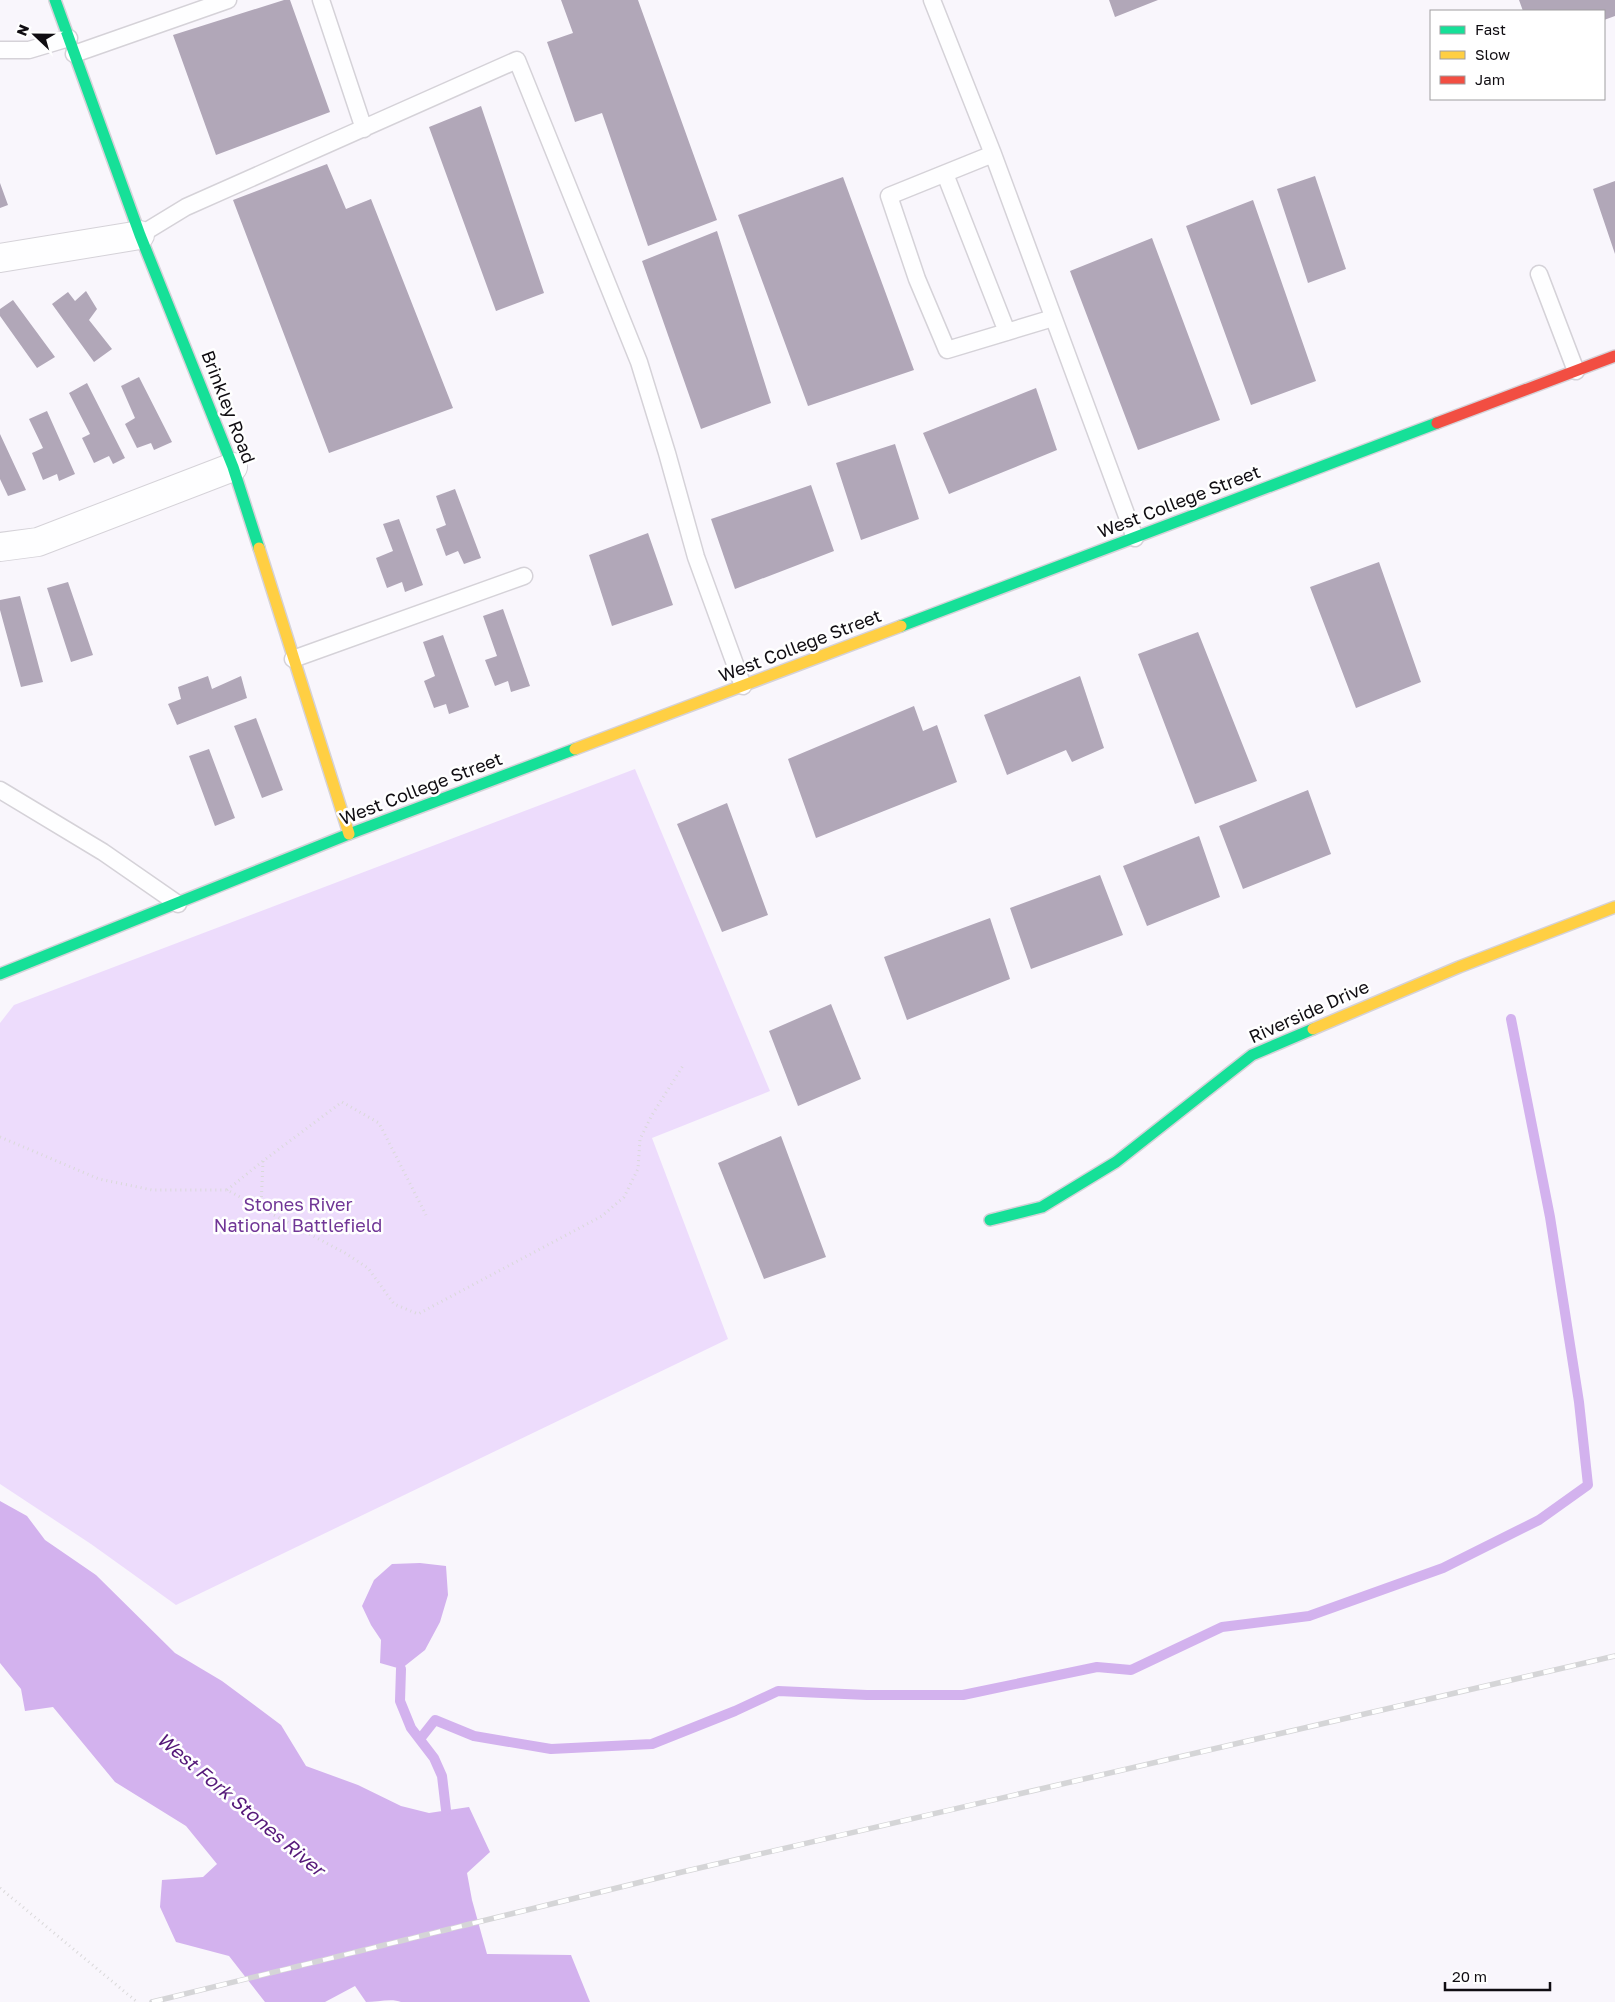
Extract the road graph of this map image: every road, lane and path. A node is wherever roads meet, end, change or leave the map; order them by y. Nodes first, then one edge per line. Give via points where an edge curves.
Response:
1 (55, 0) edge
2 (228, 0) edge
3 (321, 0) edge
4 (932, 0) edge
5 (72, 46) junction
6 (0, 50) edge
7 (364, 129) junction
8 (993, 154) junction
9 (945, 174) junction
10 (140, 235) junction
11 (0, 258) edge
12 (1539, 274) dead end
13 (1053, 318) junction
14 (1007, 332) junction
15 (1615, 356) edge
16 (1576, 371) junction
17 (233, 467) junction
18 (1134, 538) junction
19 (0, 547) edge
20 (524, 576) dead end
21 (293, 659) junction
22 (743, 686) junction
23 (0, 791) edge
24 (349, 834) junction
25 (178, 904) junction
26 (1615, 908) edge
27 (0, 974) edge
28 (684, 1064) dead end
29 (0, 1137) edge
30 (263, 1160) junction
31 (227, 1190) junction
32 (261, 1208) junction
33 (426, 1215) dead end
34 (990, 1220) dead end
35 (0, 1888) edge
36 (137, 2002) edge

1 - 5 street, Brinkley Road
2 - 5 lane
3 - 7 lane
4 - 8 lane
5 - 6 lane
5 - 10 street, Brinkley Road
7 - 10 lane via 186,208
7 - 22 lane via 517,60 639,362 694,549
8 - 9 lane
8 - 13 lane
9 - 14 lane
9 - 14 lane via 889,196 917,280 947,350
10 - 11 street
10 - 17 street, Brinkley Road
12 - 16 lane
13 - 14 lane
13 - 18 lane
15 - 16 street, West College Street
16 - 18 street, West College Street
17 - 19 street via 38,542
17 - 21 street, Brinkley Road
18 - 22 street, West College Street
20 - 21 lane
21 - 24 street, Brinkley Road
22 - 24 street, West College Street
23 - 25 lane via 103,852
24 - 25 street, West College Street
25 - 27 street, West College Street
26 - 34 street, Riverside Drive via 1459,966 1252,1056 1116,1162 1042,1207
28 - 32 path via 640,1139 638,1168 624,1196 602,1216 418,1314 394,1304 368,1268
29 - 31 path via 99,1179 152,1190
30 - 31 path
30 - 32 path
30 - 33 path via 342,1102 379,1124
31 - 32 path
35 - 36 path

